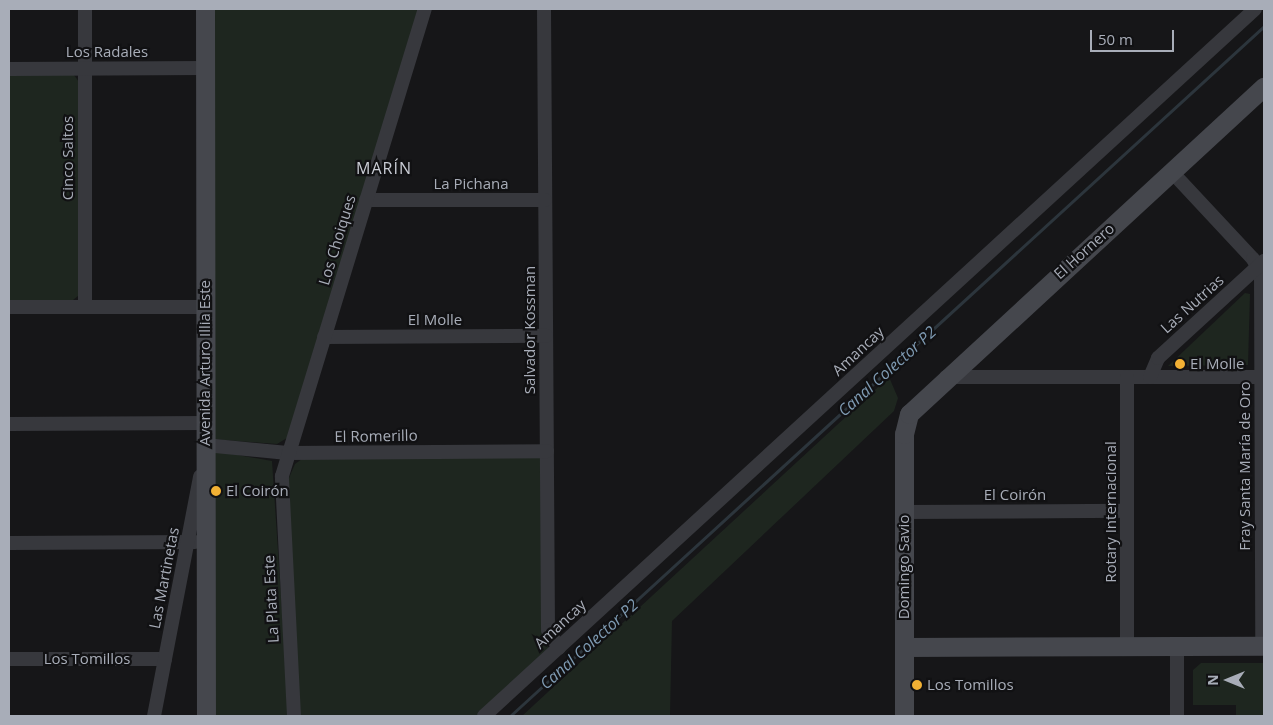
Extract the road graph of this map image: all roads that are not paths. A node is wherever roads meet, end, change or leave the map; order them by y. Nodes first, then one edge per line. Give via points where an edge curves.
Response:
1 (85, 9) edge
2 (205, 9) edge
3 (425, 9) edge
4 (544, 9) edge
5 (1255, 9) edge
6 (205, 68) junction
7 (9, 69) edge
8 (85, 69) junction
9 (1264, 86) edge
10 (1171, 171) junction
11 (366, 200) junction
12 (545, 200) junction
13 (1261, 263) edge
14 (9, 307) edge
15 (85, 307) junction
16 (205, 307) junction
17 (546, 336) junction
18 (324, 337) junction
19 (946, 377) junction
20 (1127, 377) junction
21 (1150, 377) junction
22 (1263, 377) edge
23 (906, 418) joint
24 (9, 424) edge
25 (205, 424) junction
26 (205, 445) junction
27 (547, 451) junction
28 (288, 454) junction
29 (281, 480) joint
30 (1127, 511) junction
31 (904, 512) junction
32 (196, 542) junction
33 (9, 543) edge
34 (1127, 646) junction
35 (1177, 646) junction
36 (1263, 646) edge
37 (904, 647) junction
38 (559, 648) junction
39 (9, 659) edge
40 (165, 659) junction
41 (154, 716) edge
42 (206, 716) edge
43 (294, 716) edge
44 (484, 716) edge
45 (904, 716) edge
46 (1177, 716) edge

1 - 8 street, Cinco Saltos
2 - 6 street, Avenida Arturo Illia Este
3 - 11 street, Los Choiques
4 - 12 street, Salvador Kossman
5 - 38 street, Amancay
6 - 8 street, Los Radales
6 - 16 street, Avenida Arturo Illia Este
7 - 8 street, Los Radales
8 - 15 street, Cinco Saltos
9 - 10 street, El Hornero
10 - 13 street
10 - 19 street, El Hornero
11 - 12 street, La Pichana
11 - 18 street, Los Choiques
12 - 17 street, Salvador Kossman
13 - 21 street, Las Nutrias via 1158,358
13 - 22 street, Fray Santa María de Oro
14 - 15 street
15 - 16 street
16 - 25 street, Avenida Arturo Illia Este
17 - 18 street, El Molle
17 - 27 street, Salvador Kossman
18 - 28 street, Los Choiques
19 - 20 street
19 - 23 street, El Hornero
20 - 21 street
20 - 30 street, Rotary Internacional
21 - 22 street
22 - 36 street, Fray Santa María de Oro
23 - 31 street, Domingo Savio
24 - 25 street
25 - 26 street, Avenida Arturo Illia Este
26 - 28 street, El Romerillo
26 - 32 street, Avenida Arturo Illia Este
27 - 28 street, El Romerillo
27 - 38 street, Salvador Kossman via 548,630
28 - 29 street, Los Choiques
29 - 43 street, La Plata Este
30 - 31 street, El Coirón
30 - 34 street, Rotary Internacional
31 - 37 street, Domingo Savio
32 - 33 street
32 - 40 street, Las Martinetas
32 - 42 street, Avenida Arturo Illia Este
34 - 35 street
34 - 37 street
35 - 36 street
35 - 46 street
37 - 45 street, Domingo Savio
38 - 44 street, Amancay
39 - 40 street, Los Tomillos
40 - 41 street, Las Martinetas

